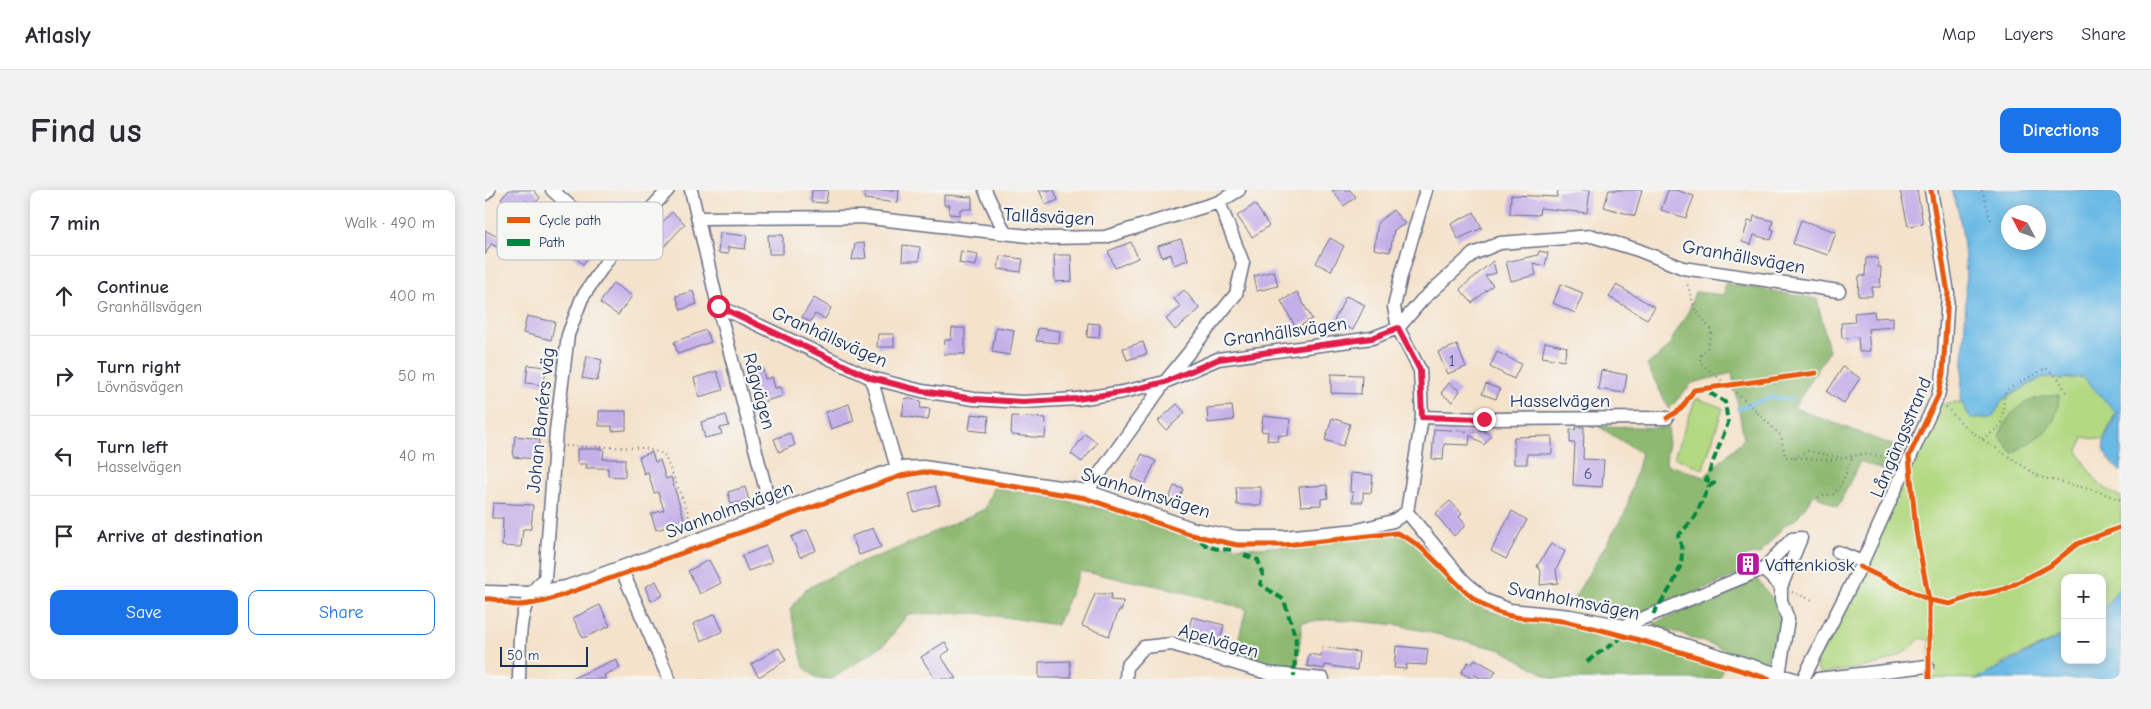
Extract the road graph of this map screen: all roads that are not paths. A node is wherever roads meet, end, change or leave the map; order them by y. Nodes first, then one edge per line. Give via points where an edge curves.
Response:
1 (489, 190) edge
2 (552, 190) edge
3 (668, 190) edge
4 (691, 190) edge
5 (985, 190) edge
6 (1239, 190) edge
7 (1426, 190) edge
8 (1931, 190) edge
9 (485, 194) edge
10 (565, 202) edge
11 (657, 202) edge
12 (1219, 202) junction
13 (699, 218) junction
14 (1005, 233) junction
15 (607, 260) edge
16 (1839, 291) dead end
17 (718, 306) junction
18 (1398, 328) junction
19 (871, 378) junction
20 (1165, 382) junction
21 (1422, 417) junction
22 (1667, 418) dead end
23 (897, 468) junction
24 (1087, 491) junction
25 (1407, 512) junction
26 (772, 513) junction
27 (1838, 552) dead end
28 (1862, 562) junction
29 (621, 568) junction
30 (1763, 569) junction
31 (1781, 587) junction
32 (485, 592) edge
33 (531, 593) junction
34 (1624, 626) junction
35 (1927, 666) dead end
36 (1779, 675) junction
37 (519, 679) edge
38 (669, 679) edge
39 (1126, 679) edge
40 (1323, 679) edge
41 (1794, 679) edge
42 (1803, 679) edge
43 (1818, 679) edge

1 - 9 street
2 - 10 street
3 - 11 street, Johan Banérs väg
4 - 13 street, Rågvägen
5 - 14 street
6 - 12 street, Tallåsvägen
7 - 18 street via 1394,307
8 - 28 street, Långängsstrand via 1948,293 1943,373 1938,396
12 - 14 street, Tallåsvägen via 1105,237 1046,238
12 - 20 street via 1243,263 1236,294
13 - 14 street, Tallåsvägen via 861,216
13 - 17 street, Rågvägen
15 - 33 street, Johan Banérs väg via 582,298 568,335 554,446 545,579
16 - 18 street, Granhällsvägen via 1683,268 1593,236 1500,243 1473,254 1422,300
17 - 19 street, Granhällsvägen
17 - 26 street, Rågvägen
18 - 20 street, Granhällsvägen via 1372,338 1219,359
18 - 21 street via 1420,370
19 - 20 street, Granhällsvägen via 931,393 1023,402 1077,399
19 - 23 street
20 - 24 street
21 - 22 street, Hasselvägen
21 - 25 street
23 - 24 street, Svanholmsvägen via 923,467
23 - 26 street, Svanholmsvägen
24 - 25 street, Svanholmsvägen via 1194,529 1237,536 1284,537 1358,530 1393,521
25 - 34 street, Svanholmsvägen via 1463,580 1485,600 1510,610
26 - 29 street, Svanholmsvägen
27 - 28 street
28 - 42 street, Långängsstrand
29 - 33 street, Svanholmsvägen via 566,587
29 - 38 street
30 - 31 street
30 - 31 street via 1793,539 1801,538
30 - 34 street
31 - 36 street via 1781,600 1788,619
32 - 33 street, Svanholmsvägen
33 - 37 street, Johan Banérs väg via 521,629
34 - 36 street, Svanholmsvägen
35 - 43 street
36 - 41 street, Svanholmsvägen
39 - 40 street, Apelvägen via 1127,666 1144,647 1172,644 1267,673

